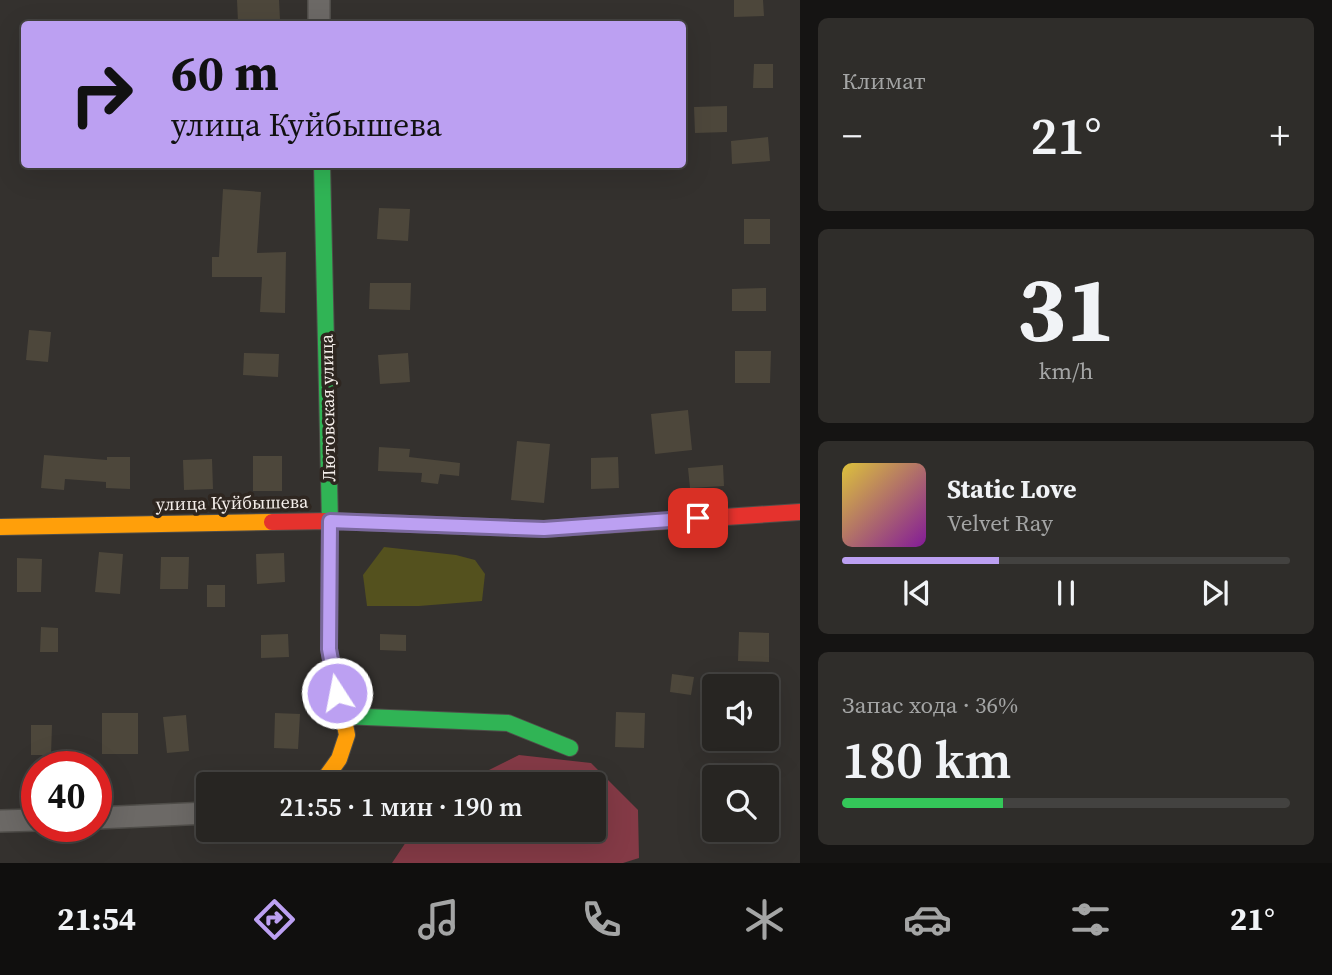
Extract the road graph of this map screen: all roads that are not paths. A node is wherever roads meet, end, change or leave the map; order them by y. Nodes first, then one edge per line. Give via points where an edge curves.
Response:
1 (319, 0) edge
2 (319, 21) edge
3 (322, 168) edge
4 (800, 512) edge
5 (330, 521) junction
6 (0, 527) edge
7 (343, 716) junction
8 (570, 748) dead end
9 (330, 772) edge
10 (196, 814) edge
11 (112, 817) edge
12 (21, 820) edge
13 (0, 821) edge

1 - 2 street
3 - 5 street, Лютовская улица
4 - 5 street, улица Куйбышева via 544,529
5 - 6 street, улица Куйбышева
5 - 7 street, Лютовская улица via 329,649
7 - 8 street via 508,723
7 - 9 street, Лютовская улица via 347,735
10 - 11 street
12 - 13 street

